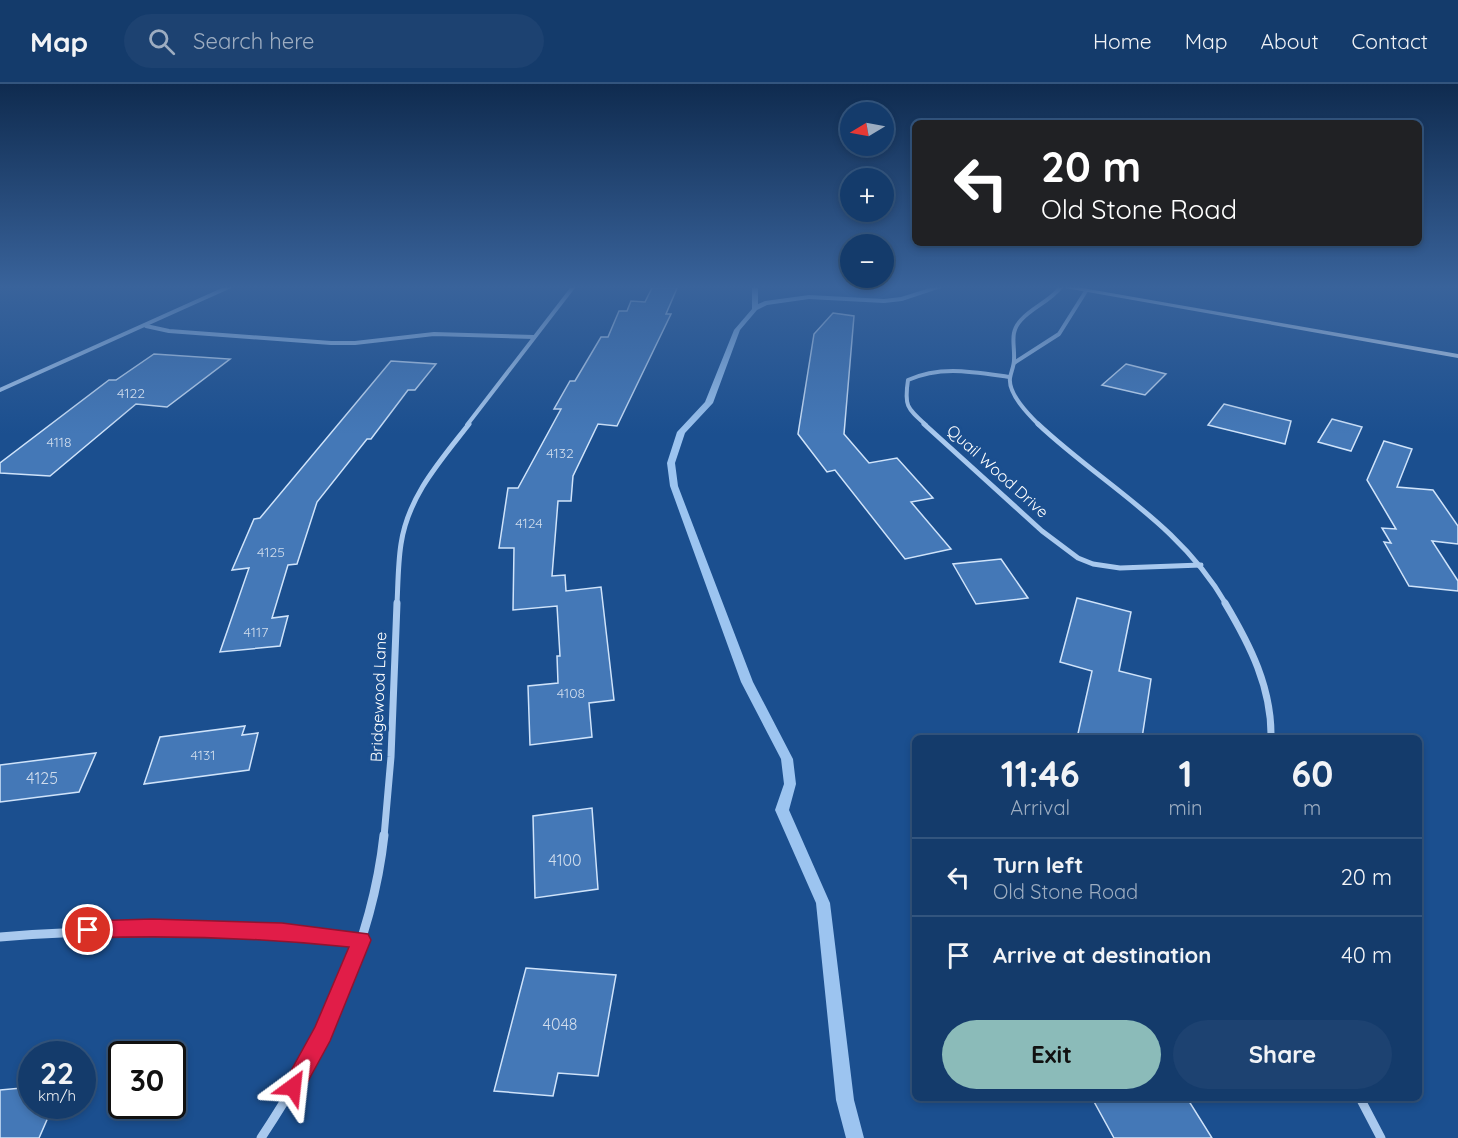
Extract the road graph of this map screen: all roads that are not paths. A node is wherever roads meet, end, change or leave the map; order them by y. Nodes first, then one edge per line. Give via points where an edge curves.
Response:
1 (125, 335) edge
2 (219, 335) edge
3 (431, 335) edge
4 (469, 335) edge
5 (536, 335) edge
6 (1013, 335) edge
7 (1057, 335) edge
8 (1339, 335) edge
9 (534, 338) junction
10 (1458, 356) edge
11 (1014, 363) junction
12 (1010, 377) junction
13 (0, 390) edge
14 (1201, 565) junction
15 (1271, 735) edge
16 (0, 937) edge
17 (362, 940) junction
18 (1362, 1101) edge
19 (261, 1138) edge
20 (1381, 1138) edge

1 - 13 street
2 - 3 street via 331,343
4 - 9 street
5 - 9 street, Bridgewood Lane
6 - 11 street
7 - 11 street
8 - 10 main road
9 - 17 street, Bridgewood Lane via 426,479 408,516 396,596 384,836 377,885
11 - 12 street
12 - 14 street via 1024,409 1050,435 1161,524
12 - 14 street, Quail Wood Drive via 927,372 908,380 905,398 908,409 927,427 1042,531 1078,558 1120,568
14 - 15 street via 1260,672 1270,705
16 - 17 street via 152,928 282,931
17 - 19 street, Bridgewood Lane via 323,1034
18 - 20 street

